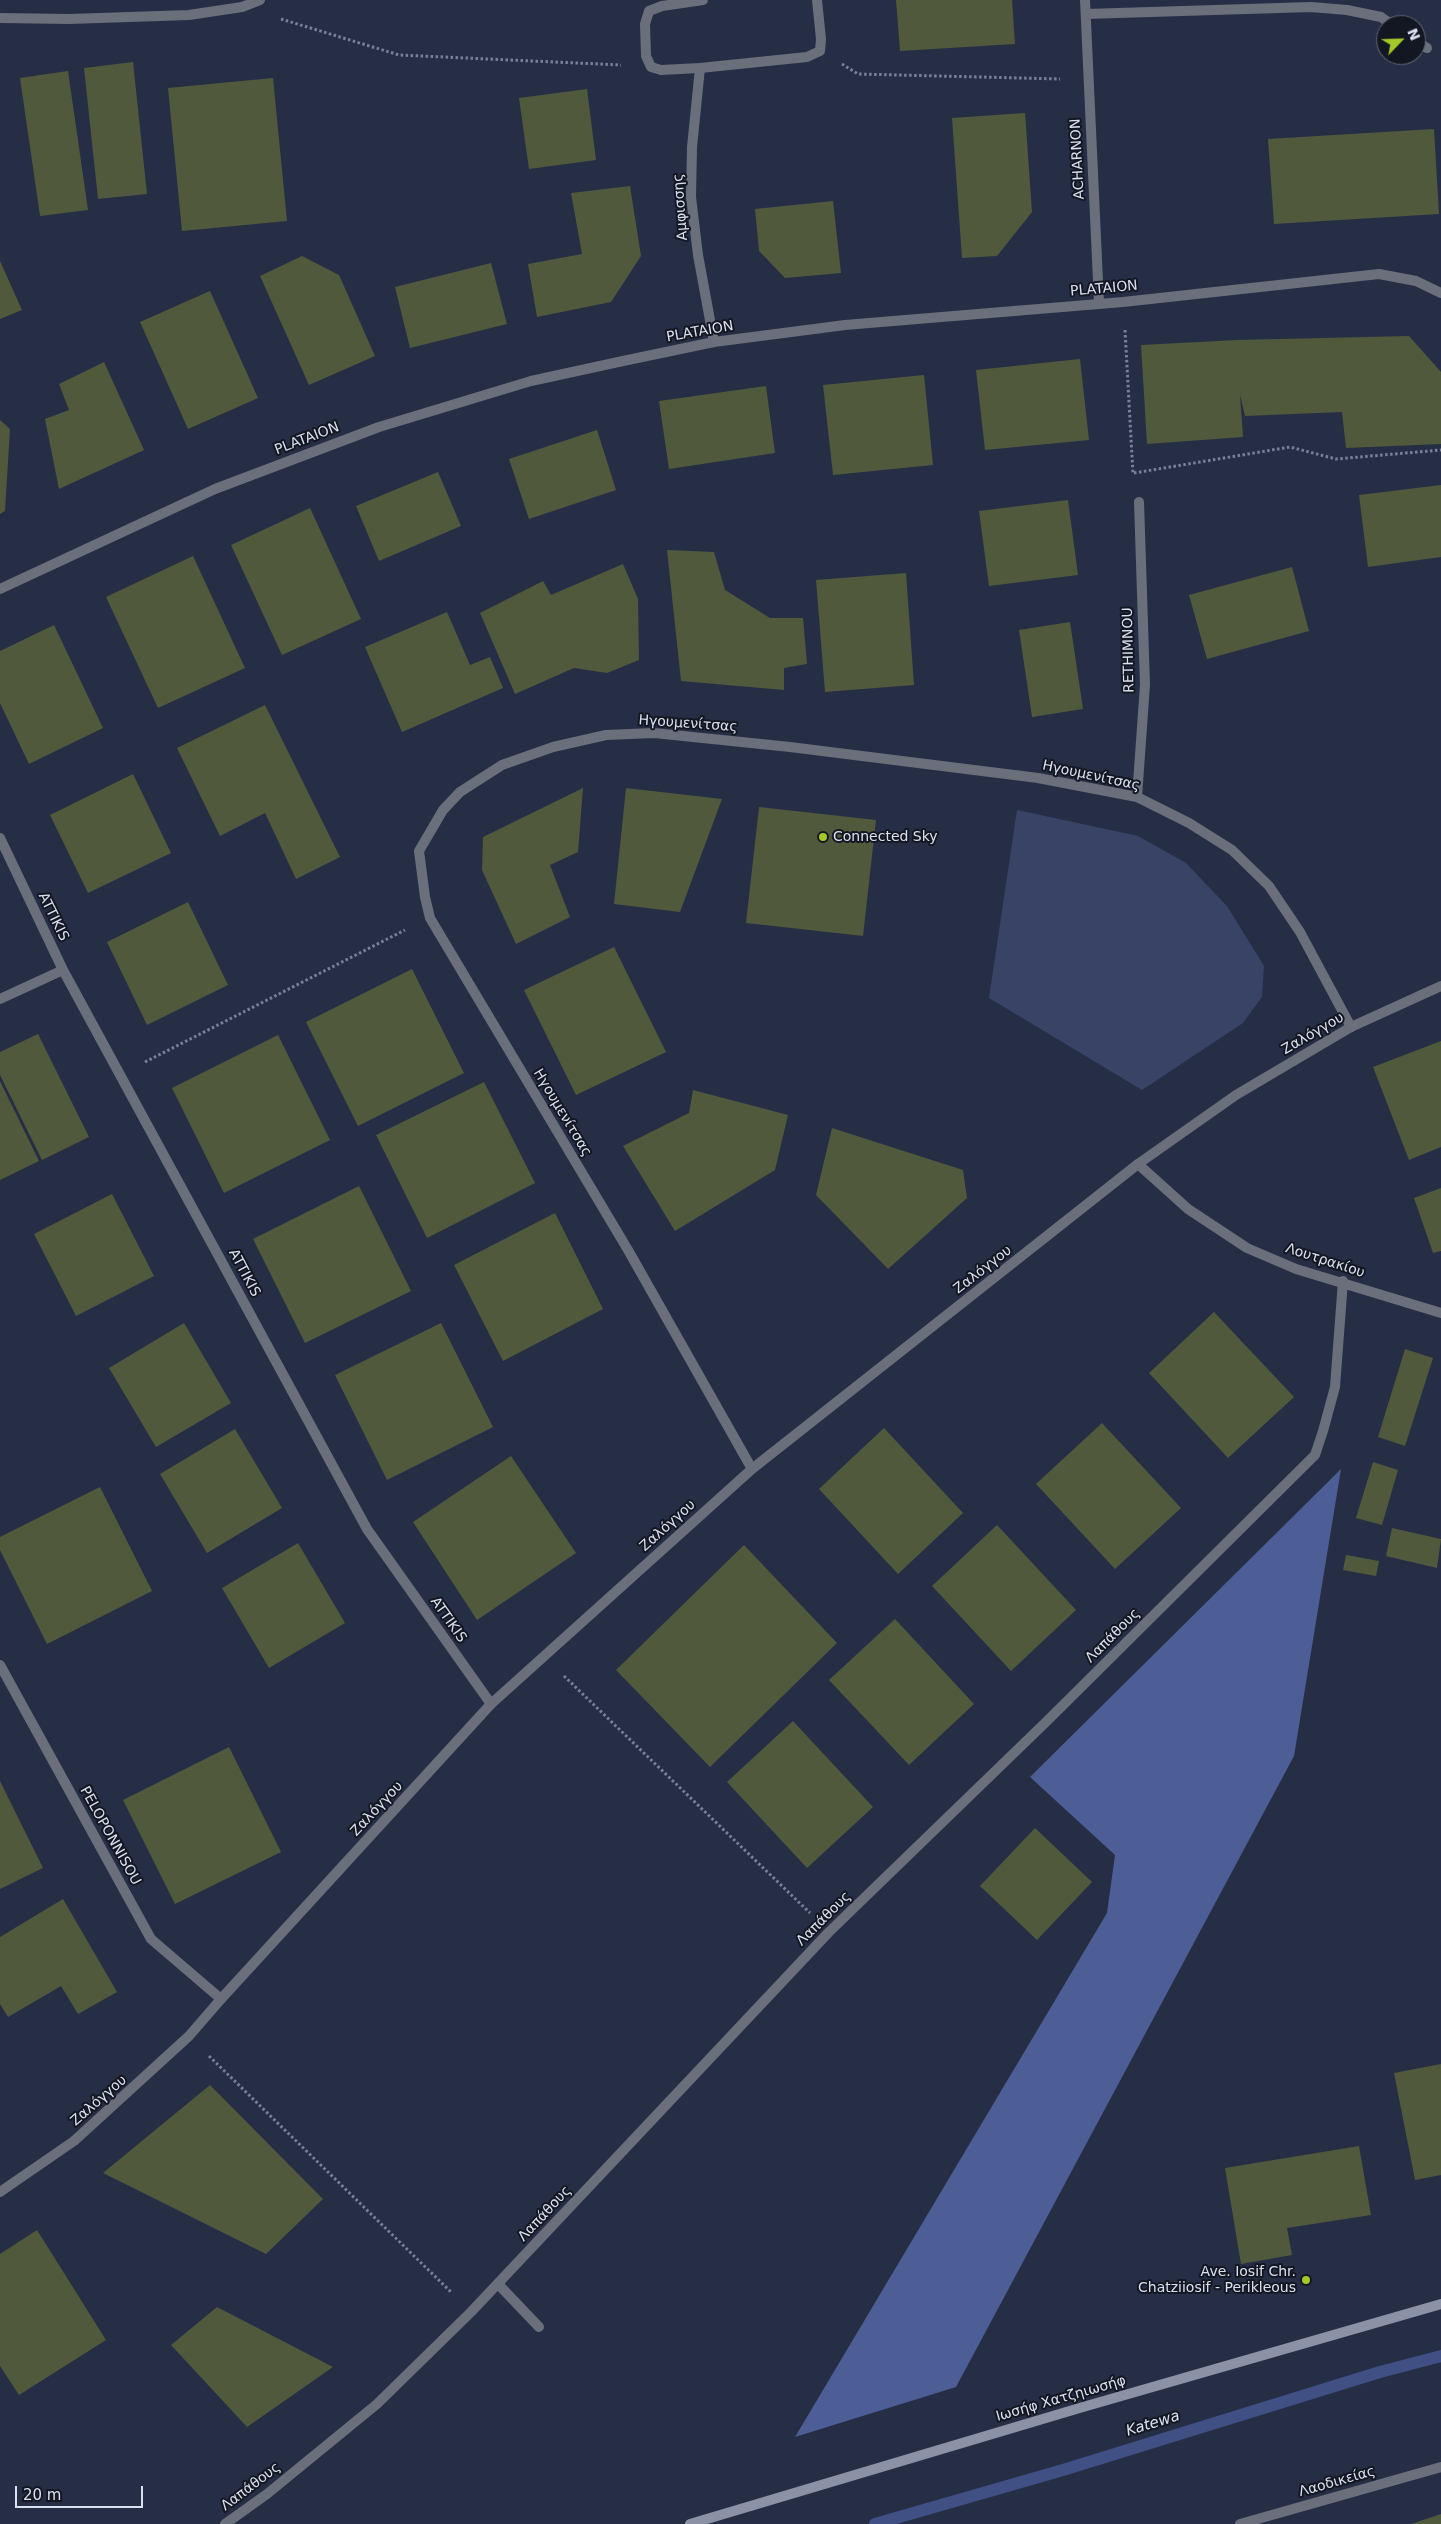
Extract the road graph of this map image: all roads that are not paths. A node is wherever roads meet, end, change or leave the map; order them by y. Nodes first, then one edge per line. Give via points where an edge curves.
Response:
1 (260, 0) edge
2 (703, 0) edge
3 (817, 0) edge
4 (1085, 0) edge
5 (1086, 14) junction
6 (1376, 16) edge
7 (0, 18) edge
8 (700, 68) junction
9 (1441, 293) edge
10 (1099, 304) junction
11 (714, 342) junction
12 (1139, 502) road end
13 (0, 589) edge
14 (1136, 798) junction
15 (0, 838) edge
16 (63, 970) junction
17 (1441, 986) edge
18 (0, 999) edge
19 (1351, 1027) junction
20 (1138, 1164) junction
21 (1343, 1281) junction
22 (1441, 1313) edge
23 (752, 1469) junction
24 (0, 1664) edge
25 (491, 1704) junction
26 (221, 1998) junction
27 (0, 2192) edge
28 (498, 2284) junction
29 (1441, 2304) edge
30 (539, 2327) dead end
31 (1441, 2467) edge
32 (225, 2524) edge
33 (690, 2524) edge
34 (1240, 2524) edge

1 - 7 street via 242,7 189,15
2 - 8 street via 649,11 645,24 646,56 651,67 661,70
3 - 8 street via 820,51 807,56
4 - 5 street, ACHARNON
5 - 6 street via 1311,6
5 - 10 street, ACHARNON
8 - 11 street, Αμφισσης via 691,197
9 - 10 street, PLATAION via 1416,281 1379,274
10 - 11 street, PLATAION via 845,325
11 - 13 street, PLATAION via 531,381 379,426 215,490
12 - 14 street, RETHIMNOU via 1145,685
14 - 19 street, Ηγουμενίτσας via 1189,823 1232,850 1269,886 1300,932
14 - 23 street, Ηγουμενίτσας via 1038,778 790,747 654,733 606,735 553,747 502,765 460,792 443,810 419,851 430,918 623,1242
15 - 16 street, ATTIKIS
16 - 18 street
16 - 25 street, ATTIKIS via 367,1529
17 - 19 street, Ζαλόγγου
19 - 20 street, Ζαλόγγου via 1236,1095
20 - 21 street, Λουτρακίου via 1188,1210 1247,1248 1296,1268
20 - 23 street, Ζαλόγγου
21 - 22 street, Λουτρακίου
21 - 28 street, Λαπάθους via 1335,1387 1314,1455 829,1932
23 - 25 street, Ζαλόγγου
24 - 26 street, PELOPONNISOU via 151,1939
25 - 26 street, Ζαλόγγου
26 - 27 street, Ζαλόγγου via 189,2036 74,2141
28 - 30 street
28 - 32 street, Λαπάθους via 377,2404
29 - 33 main road, Ιωσήφ Χατζηιωσήφ
31 - 34 street, Λαοδικείας

